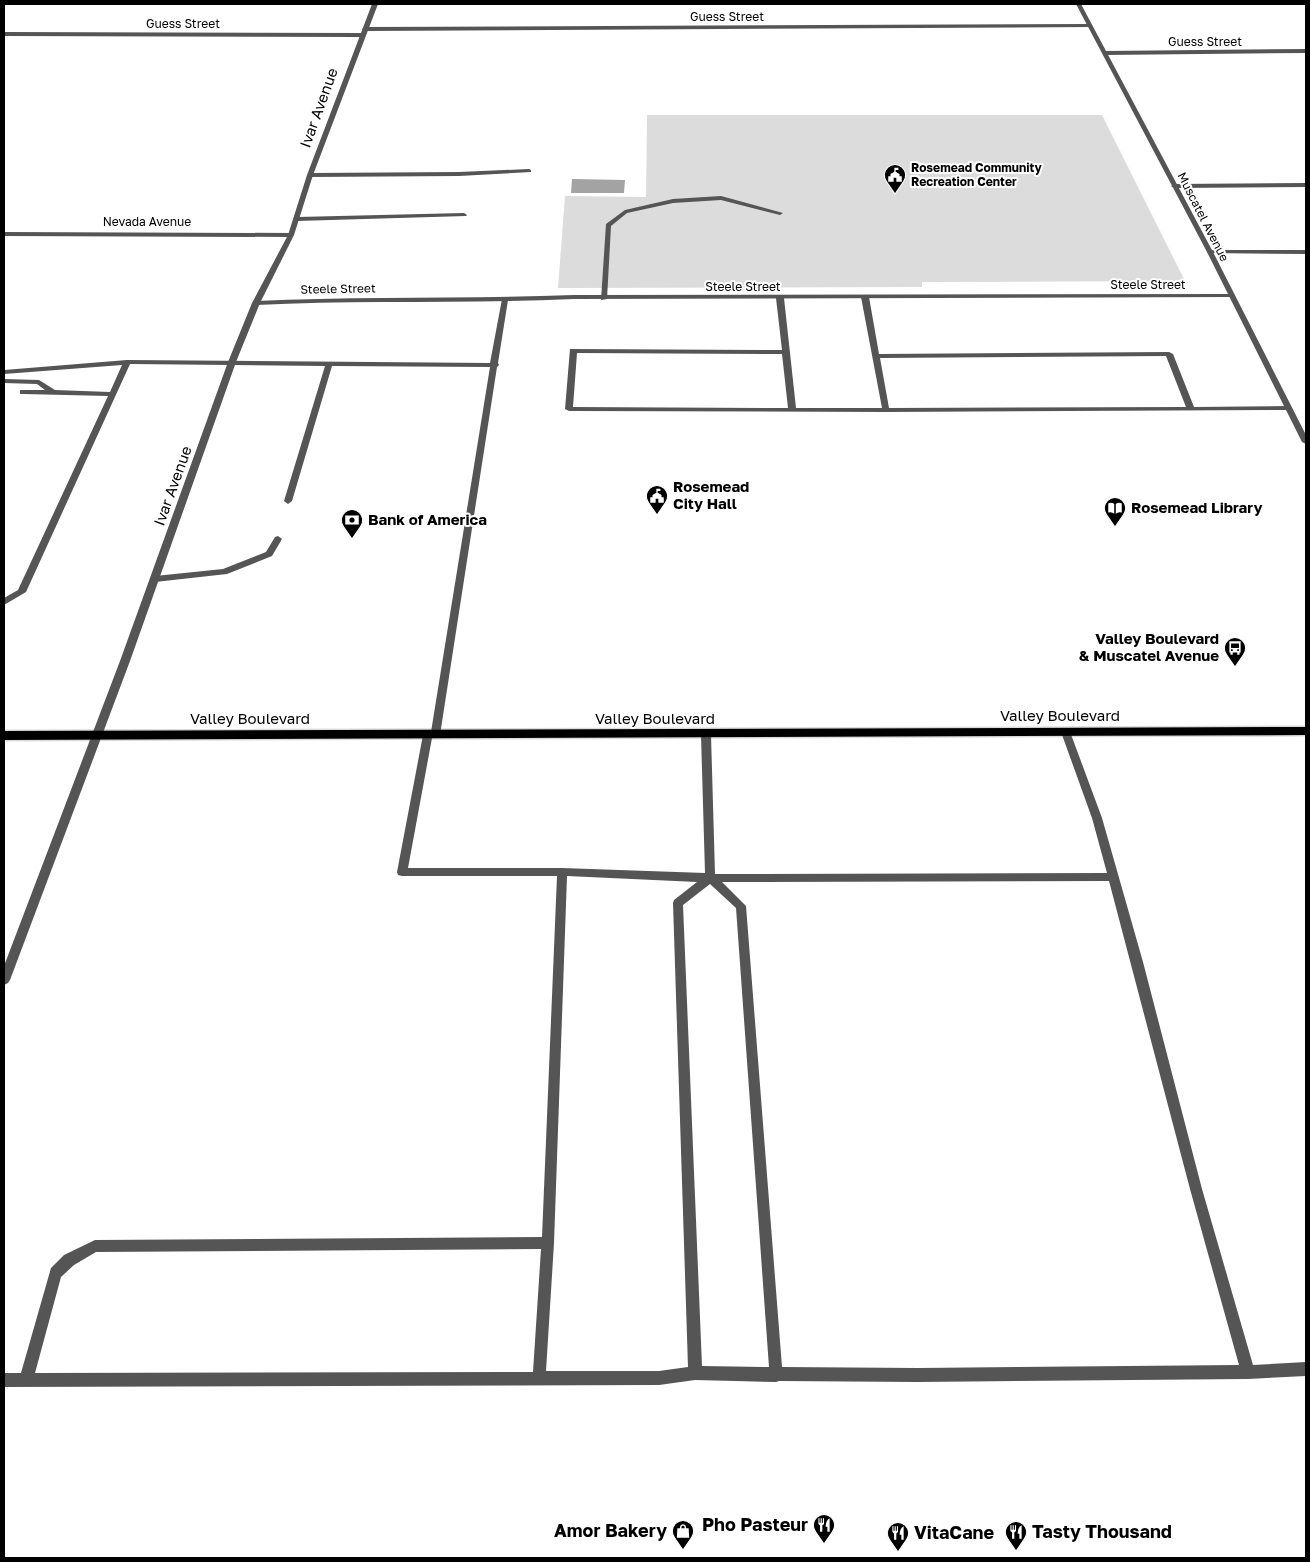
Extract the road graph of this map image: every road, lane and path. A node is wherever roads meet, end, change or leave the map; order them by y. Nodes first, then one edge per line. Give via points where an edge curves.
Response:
1 (375, 4) edge
2 (1078, 4) edge
3 (1089, 26) junction
4 (364, 32) junction
5 (4, 34) edge
6 (1306, 52) edge
7 (1105, 53) junction
8 (529, 171) dead end
9 (310, 176) junction
10 (1306, 185) edge
11 (1174, 186) junction
12 (780, 213) dead end
13 (464, 215) dead end
14 (297, 219) junction
15 (4, 234) edge
16 (291, 235) junction
17 (1210, 252) junction
18 (1306, 252) edge
19 (1230, 296) junction
20 (865, 297) junction
21 (603, 298) junction
22 (780, 298) junction
23 (504, 300) junction
24 (256, 303) junction
25 (786, 352) junction
26 (875, 356) junction
27 (127, 362) junction
28 (232, 362) junction
29 (329, 364) junction
30 (495, 365) junction
31 (4, 372) edge
32 (4, 381) edge
33 (23, 392) dead end
34 (54, 393) junction
35 (112, 394) junction
36 (1288, 408) junction
37 (1191, 409) junction
38 (792, 410) junction
39 (886, 410) junction
40 (1305, 439) edge
41 (288, 501) dead end
42 (278, 539) dead end
43 (155, 580) junction
44 (4, 602) edge
45 (1306, 731) edge
46 (1066, 732) junction
47 (432, 735) junction
48 (706, 735) junction
49 (4, 736) edge
50 (96, 736) junction
51 (562, 872) junction
52 (1113, 877) junction
53 (710, 878) junction
54 (4, 980) edge
55 (548, 1243) junction
56 (1306, 1369) edge
57 (1248, 1372) junction
58 (696, 1374) junction
59 (776, 1375) junction
60 (539, 1378) junction
61 (26, 1379) junction
62 (4, 1380) edge

1 - 4 street, Ivar Avenue
2 - 3 street, Muscatel Avenue
3 - 4 street, Guess Street
3 - 7 street, Muscatel Avenue
4 - 5 street, Guess Street
4 - 9 street, Ivar Avenue
6 - 7 street, Guess Street
7 - 11 street, Muscatel Avenue
8 - 9 street
9 - 14 street, Ivar Avenue
10 - 11 street
11 - 17 street, Muscatel Avenue
12 - 21 street via 721,198 673,201 625,212 608,225
13 - 14 street
14 - 16 street, Ivar Avenue
15 - 16 street, Nevada Avenue
16 - 24 street, Ivar Avenue
17 - 18 street
17 - 19 street, Muscatel Avenue
19 - 20 street, Steele Street
19 - 36 street, Muscatel Avenue
20 - 22 street, Steele Street
20 - 26 street
21 - 22 street, Steele Street
21 - 23 street, Steele Street
22 - 25 street
23 - 24 street, Steele Street
23 - 30 street
24 - 28 street, Ivar Avenue
25 - 38 street
25 - 38 street via 573,351 569,409
26 - 37 street via 1169,354
26 - 39 street
27 - 28 street
27 - 31 street
27 - 35 street
28 - 29 street
28 - 43 street, Ivar Avenue
29 - 30 street
29 - 41 street
30 - 47 street
32 - 34 street via 39,382
33 - 34 street
34 - 35 street
35 - 44 street via 22,592
36 - 37 street
36 - 40 street, Muscatel Avenue
37 - 39 street
38 - 39 street
42 - 43 street via 269,554 224,572
43 - 50 street, Ivar Avenue
45 - 46 main road, Valley Boulevard
46 - 48 main road, Valley Boulevard
46 - 52 street via 1097,818
47 - 48 main road, Valley Boulevard
47 - 50 main road, Valley Boulevard
47 - 51 street via 402,872
48 - 53 street
49 - 50 main road, Valley Boulevard
50 - 54 street, Ivar Avenue
51 - 53 street
51 - 55 street
52 - 53 street
52 - 57 street
53 - 58 street via 678,903
53 - 59 street via 741,906
55 - 60 street
55 - 61 street via 95,1246 69,1260 56,1273
56 - 57 street
57 - 59 street
58 - 59 street
58 - 60 street via 659,1378
60 - 61 street
61 - 62 street

